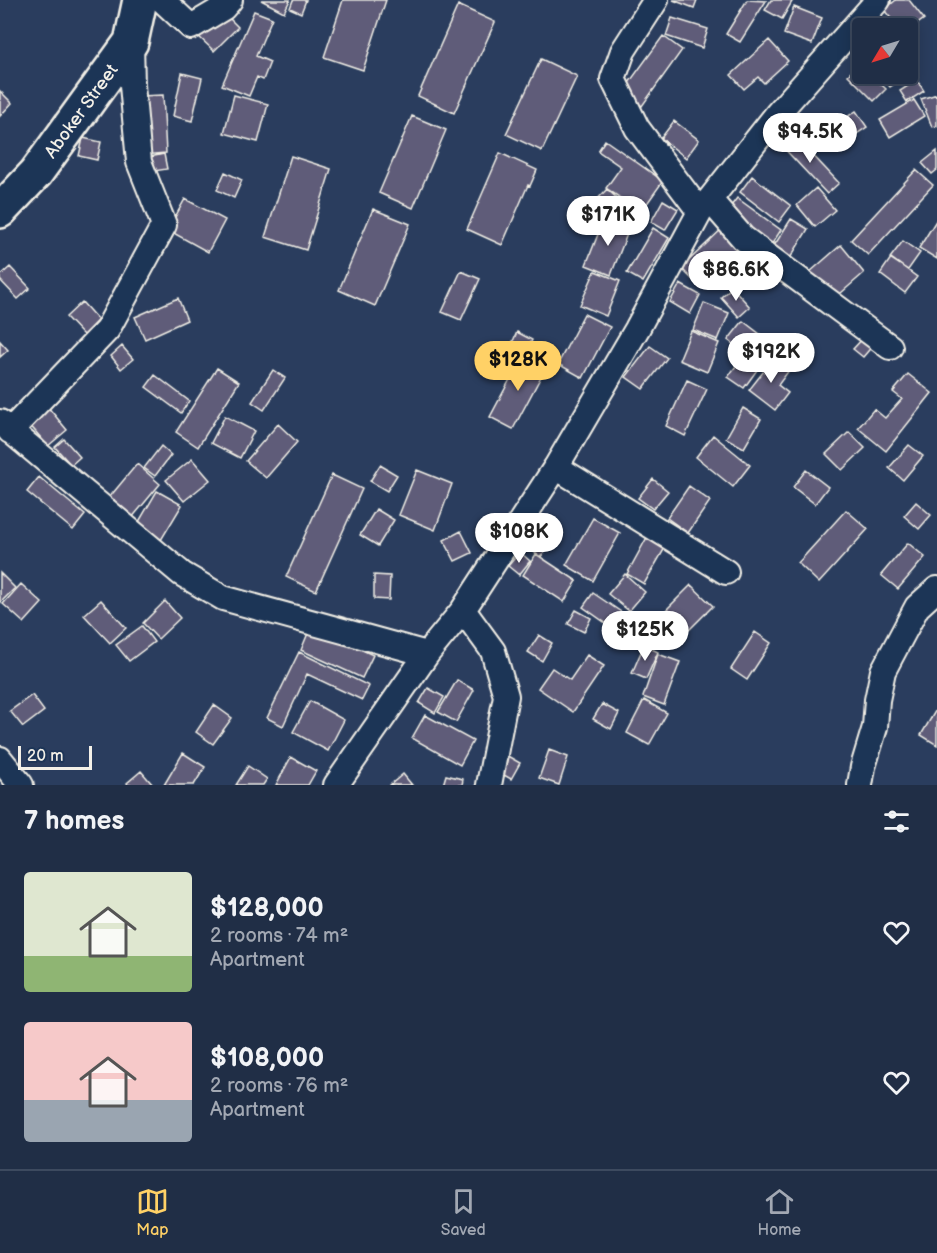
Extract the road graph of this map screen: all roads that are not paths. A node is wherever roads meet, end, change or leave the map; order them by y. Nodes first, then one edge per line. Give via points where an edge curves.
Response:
1 (140, 0) edge
2 (162, 0) edge
3 (230, 0) edge
4 (656, 0) edge
5 (878, 0) edge
6 (131, 42) junction
7 (705, 206) junction
8 (0, 211) edge
9 (890, 347) dead end
10 (5, 427) edge
11 (556, 467) junction
12 (726, 572) dead end
13 (937, 589) edge
14 (463, 610) junction
15 (427, 654) junction
16 (0, 759) edge
17 (21, 785) edge
18 (336, 785) edge
19 (489, 785) edge
20 (860, 785) edge

1 - 6 main road, Aboker Street
2 - 3 street via 190,27 224,8
4 - 7 street via 623,51 613,79 637,128
5 - 7 street via 778,113
6 - 8 main road, Aboker Street via 36,172
6 - 10 street via 139,162 164,225 107,330
7 - 9 street
7 - 11 street
10 - 15 street via 182,574 223,598
11 - 12 street
11 - 14 street
13 - 20 street via 917,607 883,671 875,727
14 - 15 street
14 - 19 street via 493,651 506,696
15 - 18 street
16 - 17 street

